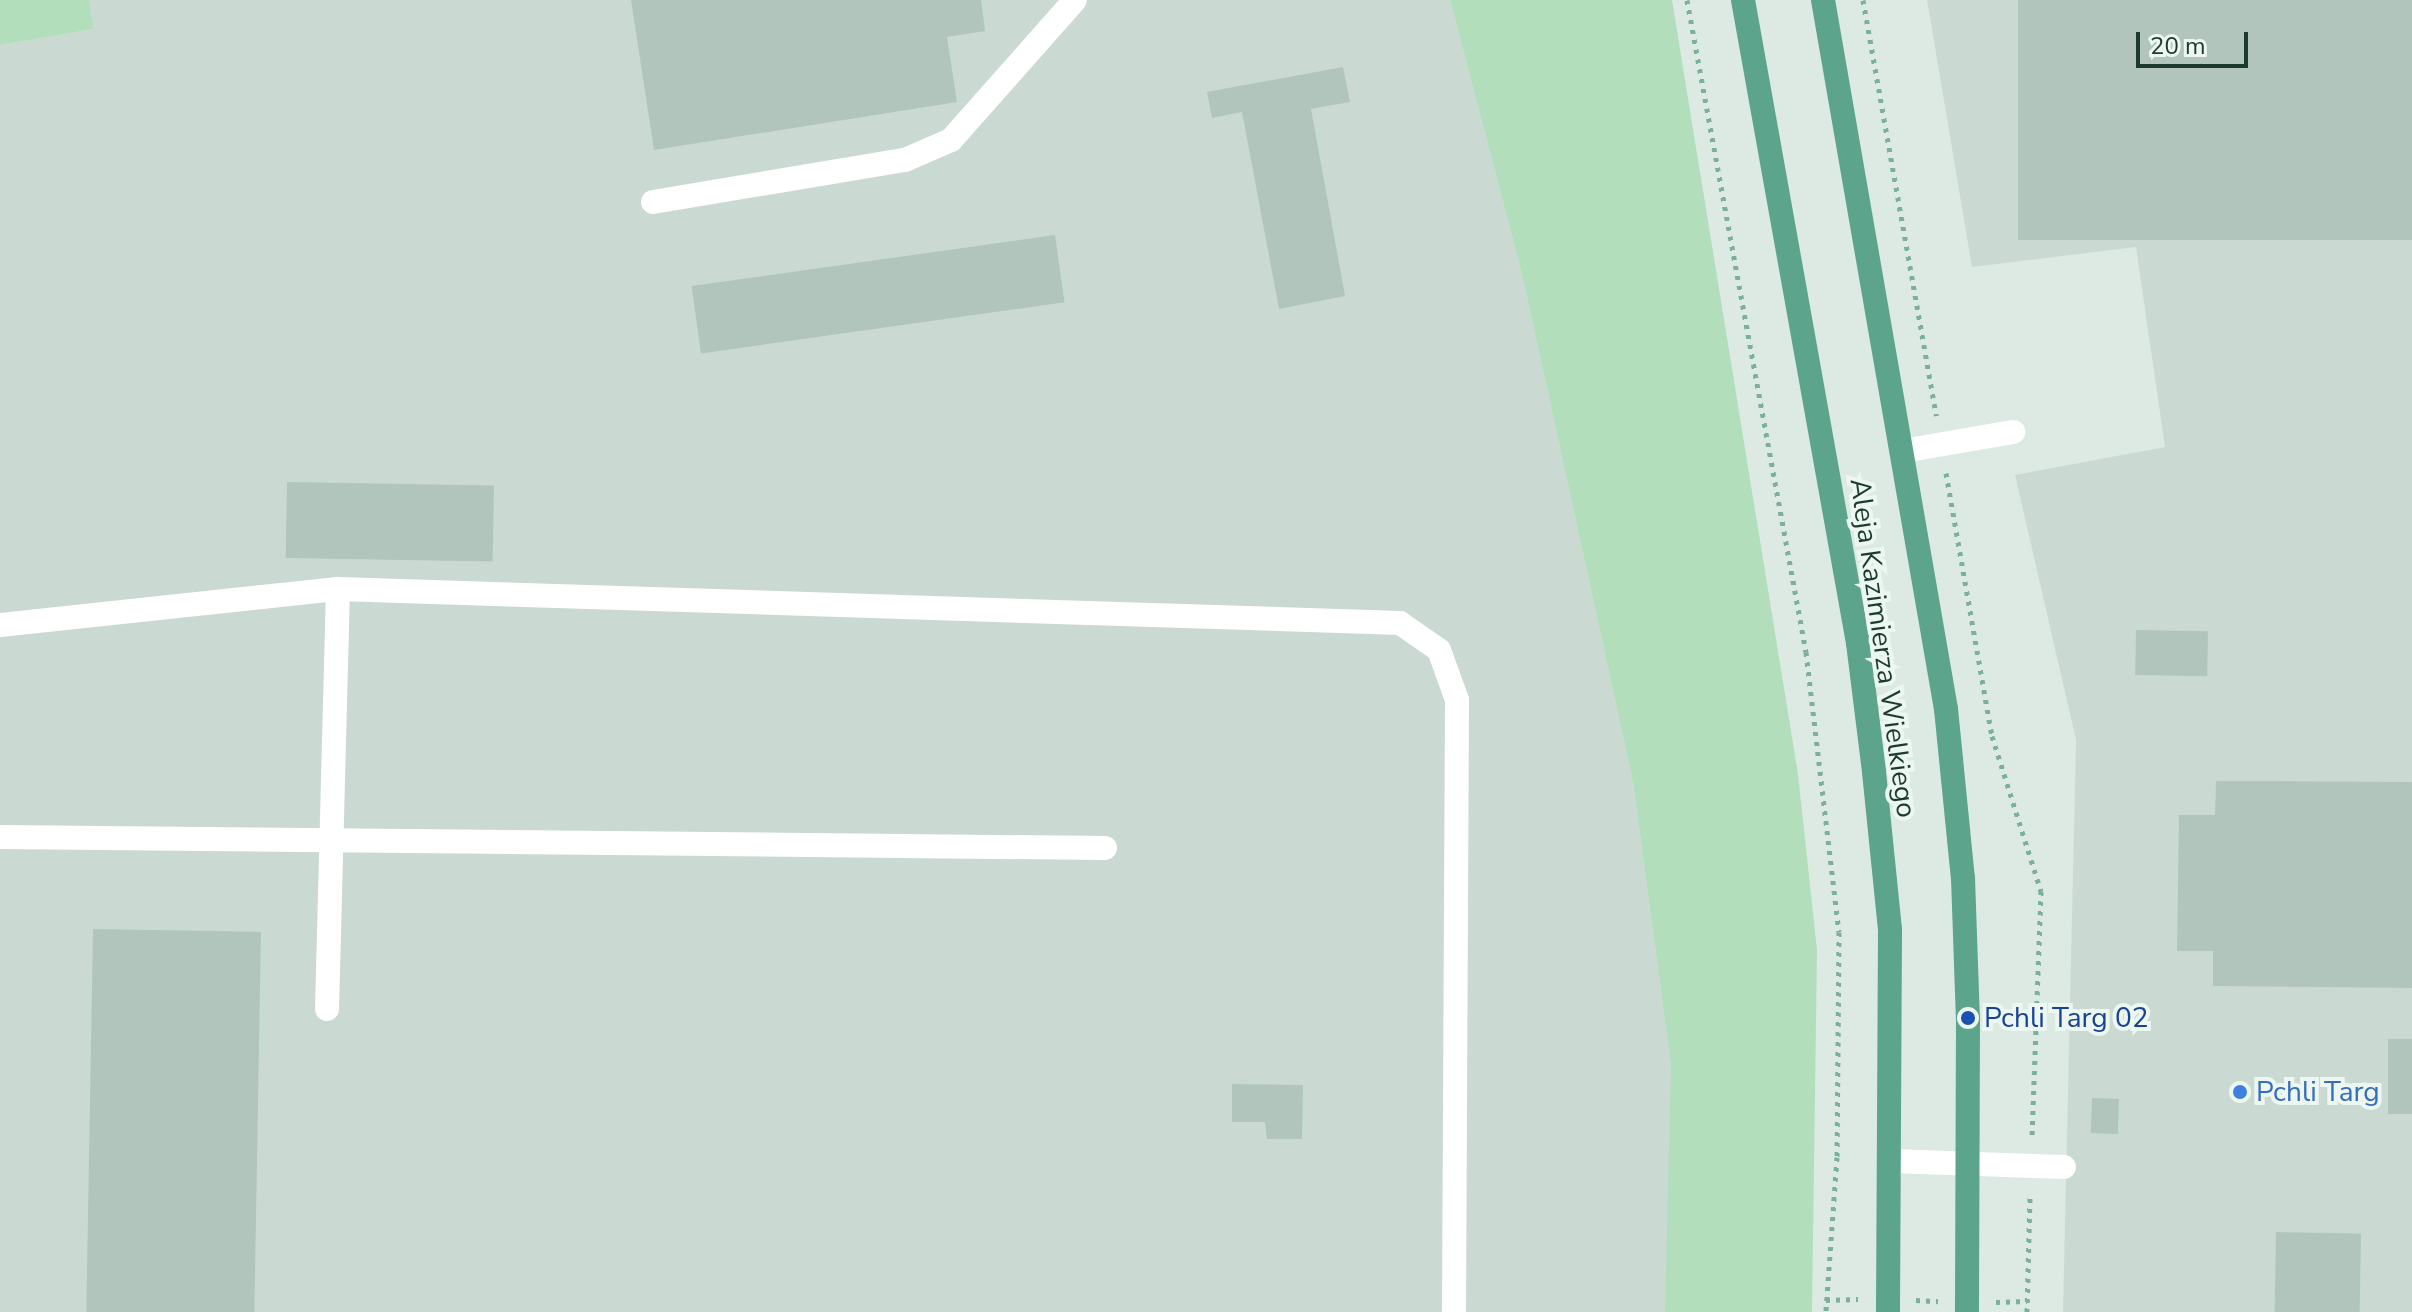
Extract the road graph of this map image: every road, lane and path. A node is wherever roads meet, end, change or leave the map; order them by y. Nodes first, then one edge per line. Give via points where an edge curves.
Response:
1 (1075, 0) edge
2 (1687, 0) edge
3 (1743, 0) edge
4 (1823, 0) edge
5 (1863, 0) edge
6 (653, 202) dead end
7 (2013, 432) dead end
8 (1941, 444) junction
9 (1903, 451) junction
10 (338, 589) junction
11 (0, 625) edge
12 (0, 837) edge
13 (332, 840) junction
14 (1105, 848) dead end
15 (327, 1009) dead end
16 (1892, 1161) junction
17 (1969, 1162) junction
18 (2031, 1165) junction
19 (2064, 1167) dead end
20 (1826, 1300) junction
21 (2027, 1301) junction
22 (1888, 1305) edge
23 (1967, 1307) edge
24 (1454, 1312) edge
25 (1826, 1312) edge
26 (2027, 1312) edge

1 - 6 lane via 951,140 905,160
2 - 20 path via 1806,652 1839,932 1837,1157
3 - 16 main road, Aleja Kazimierza Wielkiego via 1862,672 1890,930
4 - 9 main road, Aleja Kazimierza Wielkiego
5 - 8 path
7 - 8 lane
8 - 9 lane
8 - 18 path via 1992,736 2041,891
9 - 17 main road, Aleja Kazimierza Wielkiego via 1946,709 1963,878
10 - 11 lane
10 - 13 lane
10 - 24 lane via 1400,623 1439,650 1457,700
12 - 13 lane
13 - 14 lane
13 - 15 lane
16 - 17 lane
16 - 22 main road, Aleja Kazimierza Wielkiego
17 - 18 lane
17 - 23 main road, Aleja Kazimierza Wielkiego
18 - 19 lane
18 - 21 path
20 - 22 path
20 - 25 path
21 - 23 path
21 - 26 path
22 - 23 path

